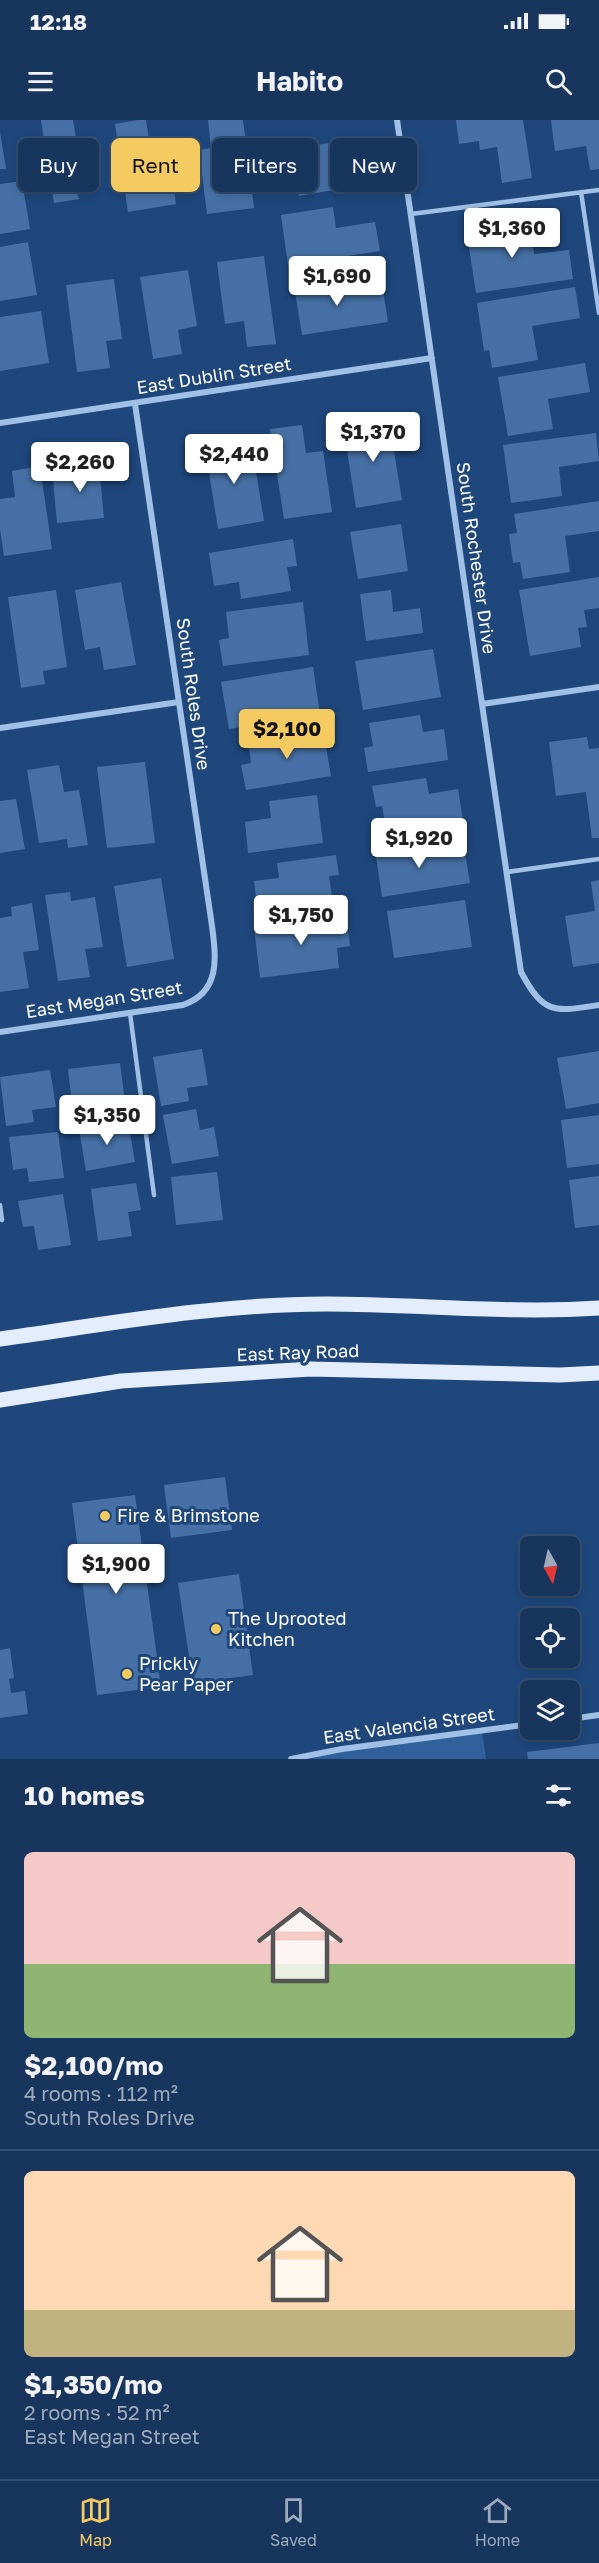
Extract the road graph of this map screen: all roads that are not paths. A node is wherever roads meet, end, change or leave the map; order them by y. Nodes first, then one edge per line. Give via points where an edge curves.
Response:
1 (397, 120) edge
2 (599, 190) edge
3 (582, 192) junction
4 (411, 214) junction
5 (599, 314) edge
6 (432, 358) junction
7 (135, 404) junction
8 (0, 423) edge
9 (599, 687) edge
10 (179, 702) junction
11 (482, 704) junction
12 (0, 728) edge
13 (599, 859) edge
14 (507, 872) junction
15 (207, 987) joint
16 (599, 1005) edge
17 (130, 1013) junction
18 (0, 1032) edge
19 (154, 1195) dead end
20 (0, 1205) edge
21 (2, 1220) dead end
22 (599, 1308) edge
23 (16, 1337) junction
24 (0, 1339) edge
25 (0, 1345) edge
26 (599, 1373) edge
27 (0, 1400) edge
28 (599, 1715) edge
29 (580, 1718) edge
30 (520, 1725) edge
31 (291, 1759) edge

1 - 4 street, South Rochester Drive
2 - 3 lane
3 - 4 lane
3 - 5 lane
4 - 6 street, South Rochester Drive
6 - 7 street, East Dublin Street
6 - 11 street, South Rochester Drive
7 - 8 street, East Dublin Street
7 - 10 street, South Roles Drive
9 - 11 street
10 - 12 street
10 - 15 street, South Roles Drive via 216,958
11 - 14 street, South Rochester Drive
13 - 14 lane
14 - 16 street, South Rochester Drive via 521,972 534,997 557,1009
15 - 17 street, East Megan Street via 186,1004
17 - 18 street, East Megan Street
17 - 19 lane
20 - 21 lane
22 - 23 main road via 545,1312 325,1304 177,1313
23 - 24 main road
23 - 25 main road
26 - 27 main road, East Ray Road via 311,1369 121,1382
28 - 29 street
30 - 31 street, East Valencia Street

